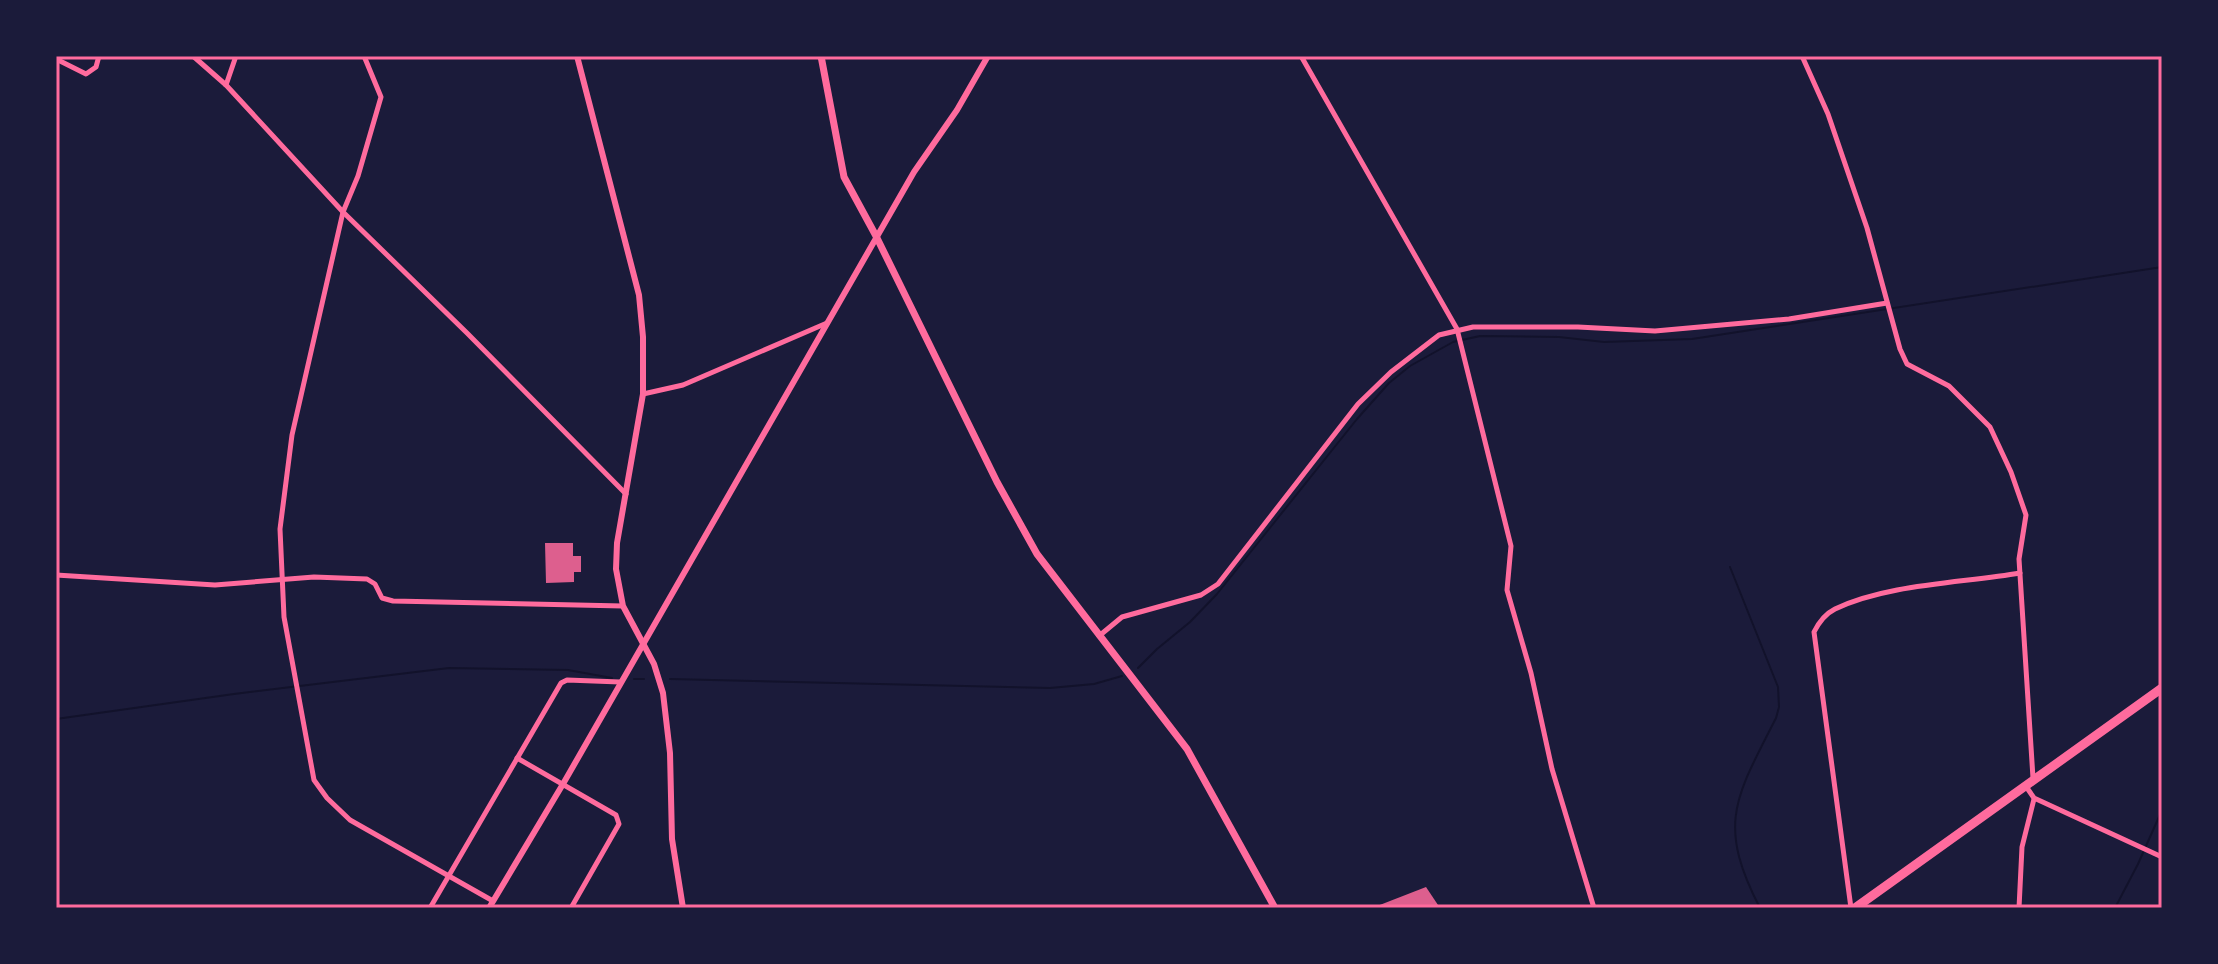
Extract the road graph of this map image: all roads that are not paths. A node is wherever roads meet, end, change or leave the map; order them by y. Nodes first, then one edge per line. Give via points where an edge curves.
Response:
1 (99, 56) edge
2 (193, 56) edge
3 (236, 56) edge
4 (364, 56) edge
5 (577, 56) edge
6 (821, 56) edge
7 (988, 56) edge
8 (1301, 56) edge
9 (1802, 56) edge
10 (56, 59) edge
11 (226, 85) junction
12 (343, 212) junction
13 (876, 236) junction
14 (1887, 304) junction
15 (827, 323) junction
16 (1457, 332) junction
17 (643, 394) junction
18 (626, 494) junction
19 (2020, 573) junction
20 (56, 575) edge
21 (283, 580) junction
22 (623, 606) junction
23 (1099, 636) junction
24 (643, 641) junction
25 (620, 682) junction
26 (2162, 688) edge
27 (517, 758) junction
28 (2029, 782) junction
29 (563, 784) junction
30 (2034, 798) junction
31 (2162, 857) edge
32 (448, 876) junction
33 (491, 905) edge
34 (430, 908) edge
35 (571, 908) edge
36 (683, 908) edge
37 (1275, 908) edge
38 (1594, 908) edge
39 (1853, 908) edge
40 (2019, 908) edge

1 - 10 street via 96,67 86,74
2 - 11 street
3 - 11 street
4 - 12 street via 381,97
5 - 17 street via 639,295
6 - 13 main road via 844,177
7 - 13 street
8 - 16 street
9 - 14 street via 1828,114
11 - 12 street
12 - 18 street
12 - 21 street via 292,435 280,529
13 - 15 street
13 - 23 main road via 1027,539
14 - 16 street via 1655,331 1578,327
14 - 19 street via 1907,364 1949,386 1990,427 1998,443 2026,515
15 - 17 street via 683,385
15 - 24 street
16 - 23 street via 1421,346 1358,404 1218,584 1201,595 1122,617
16 - 38 street via 1511,546 1507,590
17 - 18 street
18 - 22 street via 616,555
19 - 28 street
19 - 39 street via 1894,591 1834,610 1819,621 1814,632
20 - 21 street via 215,585
21 - 22 street via 367,579 382,598 393,601
21 - 32 street via 284,617 314,780 350,820
22 - 24 street
23 - 37 main road via 1187,749
24 - 25 street
24 - 36 street via 659,676 669,732 672,839
25 - 27 street via 561,683
25 - 29 street
26 - 28 highway
27 - 29 street
27 - 32 street
28 - 30 street
28 - 39 highway
29 - 33 street
29 - 35 street via 616,815 619,824
30 - 31 street
30 - 40 street via 2022,847
32 - 33 street
32 - 34 street

